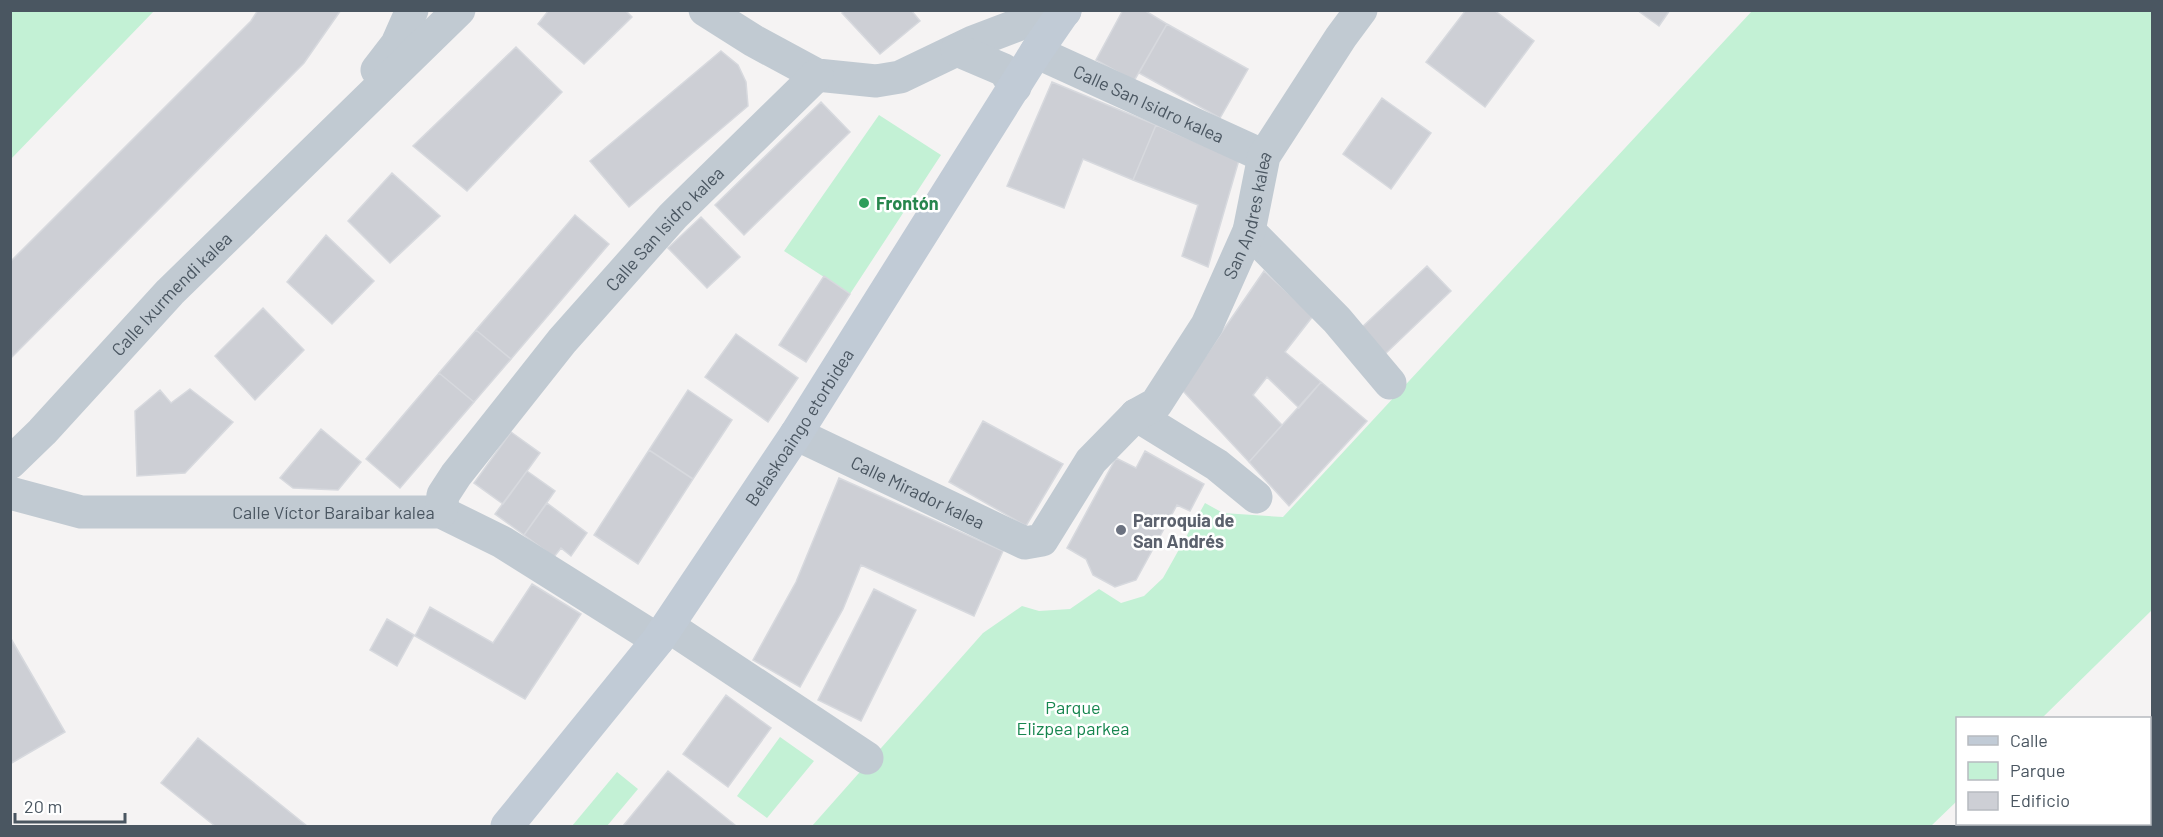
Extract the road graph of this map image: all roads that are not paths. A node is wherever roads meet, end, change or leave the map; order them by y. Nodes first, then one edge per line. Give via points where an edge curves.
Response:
1 (412, 10) edge
2 (459, 10) edge
3 (705, 10) edge
4 (1361, 10) edge
5 (1065, 11) edge
6 (957, 50) junction
7 (1035, 52) junction
8 (817, 75) junction
9 (1015, 87) junction
10 (336, 128) junction
11 (1264, 156) junction
12 (1249, 231) junction
13 (1390, 382) dead end
14 (1136, 414) junction
15 (796, 434) junction
16 (10, 463) edge
17 (10, 493) edge
18 (1256, 497) dead end
19 (441, 512) junction
20 (1042, 540) joint
21 (663, 633) junction
22 (867, 758) dead end
23 (507, 826) edge

1 - 10 street, Calle Ixurmendi kalea via 398,44
2 - 10 street, Calle Ixurmendi kalea
3 - 8 street
4 - 11 street, San Andres kalea
5 - 6 street
5 - 7 street, Belaskoaingo etorbidea
6 - 8 street via 900,77 876,81
6 - 9 street via 1004,70
7 - 9 street, Belaskoaingo etorbidea
7 - 11 street, Calle San Isidro kalea
8 - 19 street, Calle San Isidro kalea via 673,216 590,309 456,475 443,495
9 - 15 street, Belaskoaingo etorbidea
10 - 16 street, Calle Ixurmendi kalea via 170,292
11 - 12 street, San Andres kalea
12 - 13 street via 1337,320
12 - 14 street, San Andres kalea via 1207,326 1156,404
14 - 18 street via 1217,465
14 - 20 street, San Andres kalea via 1091,461
15 - 20 street, Calle Mirador kalea via 1025,543
15 - 21 street, Belaskoaingo etorbidea
17 - 19 street, Calle Víctor Baraibar kalea via 81,512
19 - 21 street, Calle Víctor Baraibar kalea
21 - 22 street, Calle Víctor Baraibar kalea
21 - 23 street, Belaskoaingo etorbidea

